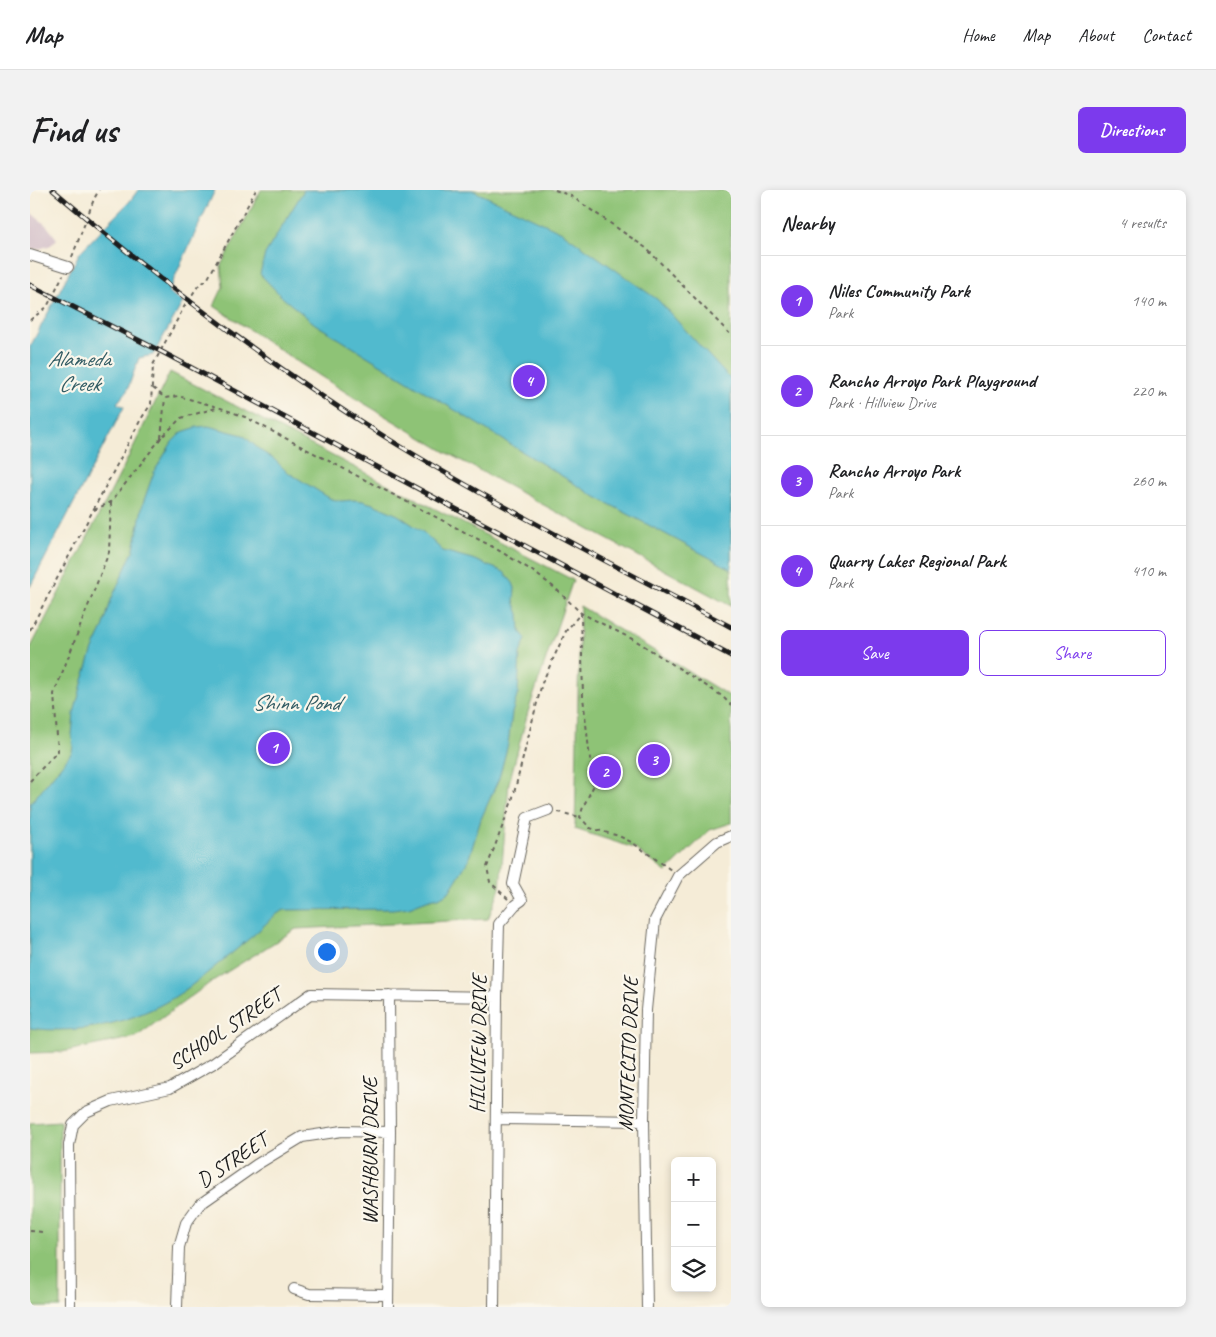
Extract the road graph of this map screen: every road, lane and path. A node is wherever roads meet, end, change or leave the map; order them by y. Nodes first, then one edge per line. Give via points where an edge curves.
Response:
1 (99, 190) edge
2 (256, 190) edge
3 (554, 190) edge
4 (94, 199) dead end
5 (30, 255) edge
6 (68, 267) dead end
7 (731, 335) edge
8 (153, 388) junction
9 (165, 398) junction
10 (218, 407) junction
11 (161, 438) junction
12 (111, 502) junction
13 (93, 510) junction
14 (581, 613) junction
15 (30, 630) edge
16 (731, 705) edge
17 (597, 779) dead end
18 (30, 781) edge
19 (593, 786) junction
20 (548, 810) joint
21 (580, 817) junction
22 (731, 836) edge
23 (678, 876) junction
24 (515, 905) junction
25 (389, 995) junction
26 (497, 997) junction
27 (496, 1120) junction
28 (644, 1120) junction
29 (390, 1132) junction
30 (30, 1231) edge
31 (43, 1232) dead end
32 (294, 1289) dead end
33 (388, 1295) junction
34 (70, 1307) edge
35 (177, 1307) edge
36 (388, 1307) edge
37 (494, 1307) edge
38 (647, 1307) edge

1 - 4 path
2 - 8 path via 206,280 198,286 166,338 153,365
3 - 7 path via 571,196 646,248
5 - 6 street
8 - 9 path
8 - 13 path via 151,404
9 - 10 path via 178,396
9 - 11 path
10 - 11 path via 181,418
10 - 14 path via 245,417 493,547 555,588
11 - 12 path
12 - 13 path
12 - 18 path via 109,552 54,694 58,751
13 - 15 path
14 - 16 path via 638,642
14 - 19 path via 583,698
14 - 24 path via 566,631 542,683 512,801 487,867 490,882
17 - 19 path
19 - 21 path
20 - 21 path
20 - 24 street via 527,818 513,884 522,900
21 - 23 path via 590,828 633,843
22 - 23 street, MONTECITO DRIVE via 717,842
23 - 28 street, MONTECITO DRIVE via 655,920 646,1010
24 - 26 street, HILLVIEW DRIVE via 499,924
25 - 26 street, SCHOOL STREET
25 - 29 street, WASHBURN DRIVE
25 - 34 street, SCHOOL STREET via 311,994 214,1063 170,1088 111,1101 86,1112 73,1125 70,1145
26 - 27 street, HILLVIEW DRIVE
27 - 28 street
27 - 37 street, HILLVIEW DRIVE
28 - 38 street, MONTECITO DRIVE
29 - 33 street, WASHBURN DRIVE
29 - 35 street, D STREET via 342,1131 302,1137 199,1205 186,1223 179,1247
30 - 31 path
32 - 33 street via 309,1294
33 - 36 street, WASHBURN DRIVE

